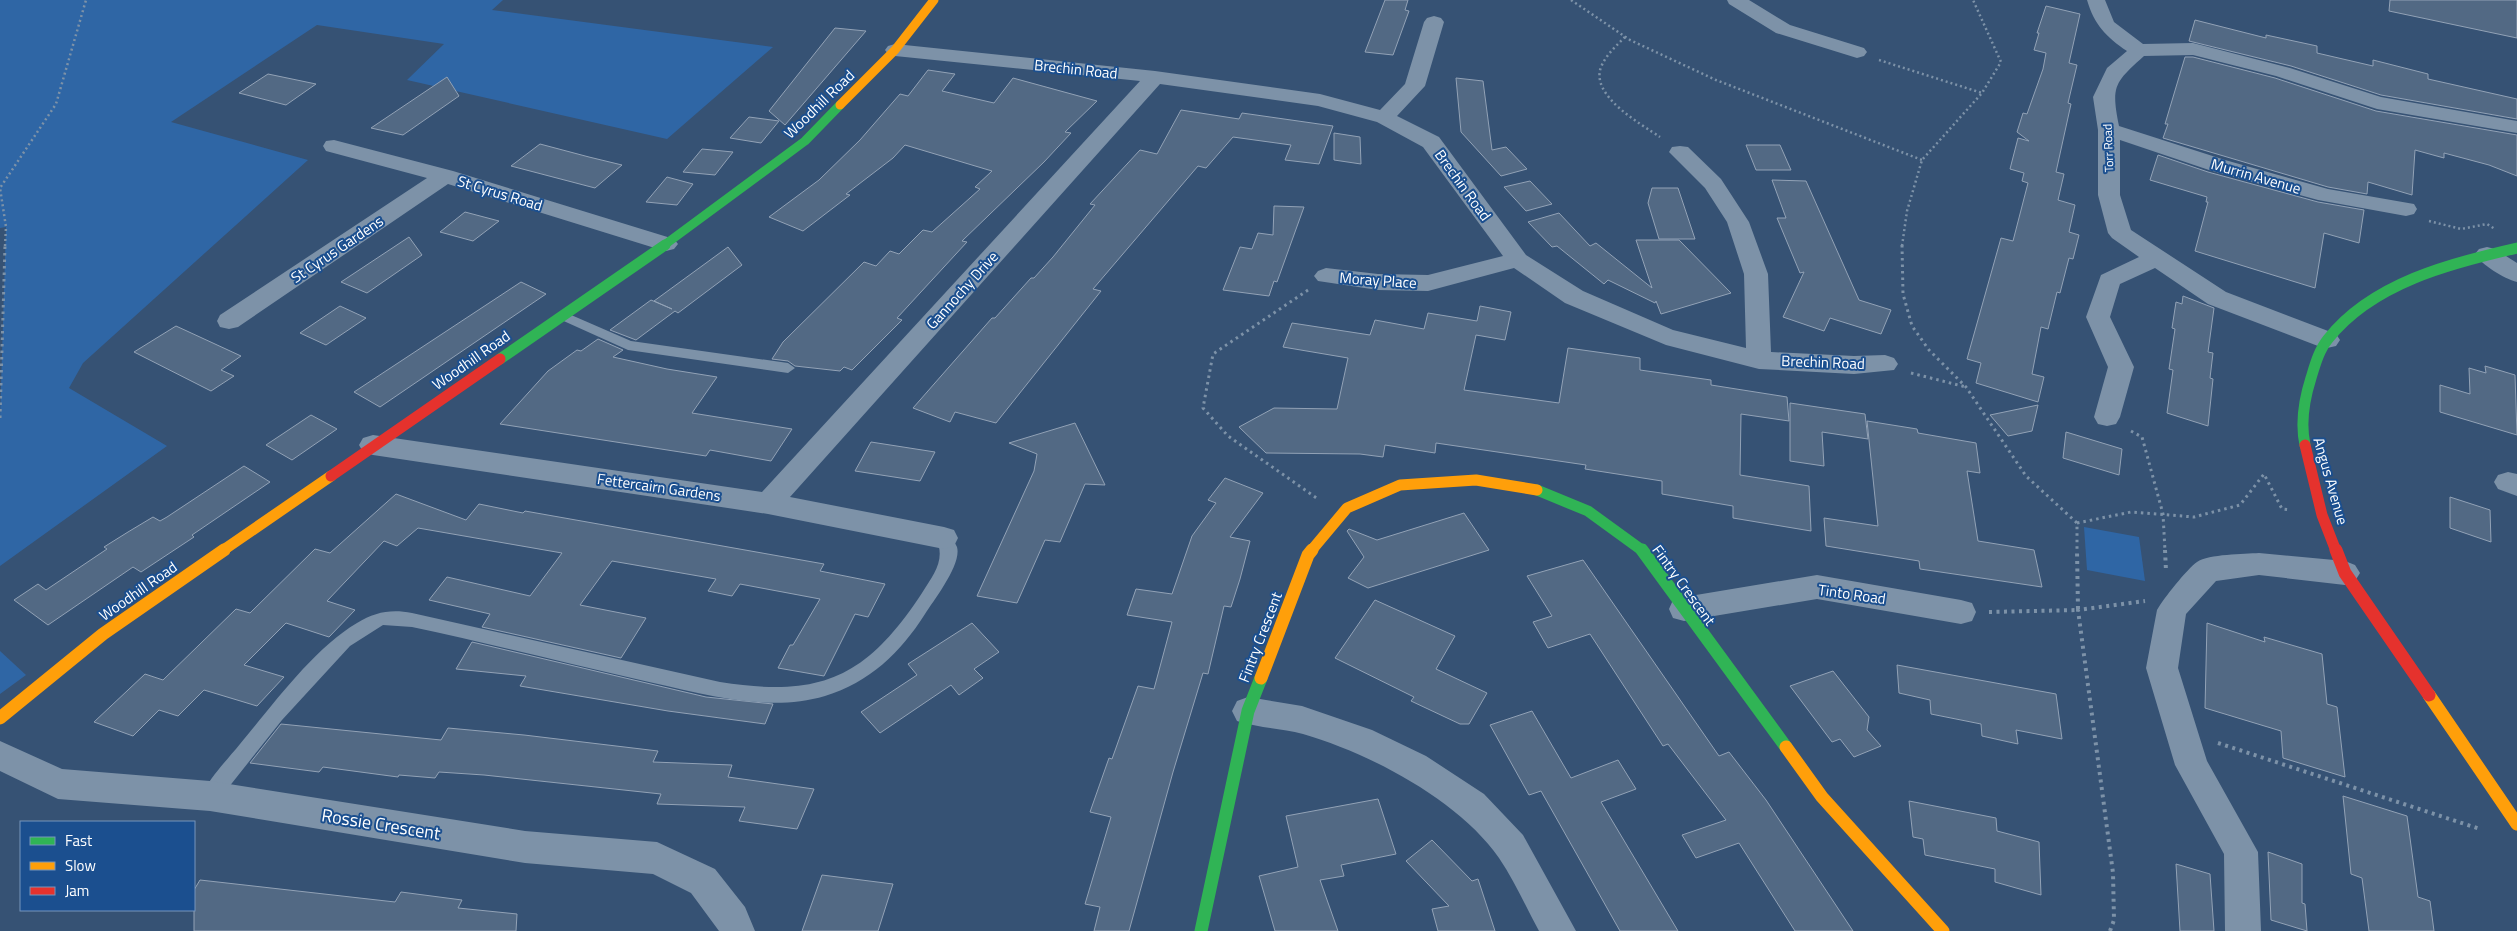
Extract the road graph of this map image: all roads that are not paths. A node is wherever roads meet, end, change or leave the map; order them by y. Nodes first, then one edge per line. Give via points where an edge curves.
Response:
1 (934, 0) edge
2 (1736, 0) edge
3 (2096, 0) edge
4 (1434, 22) dead end
5 (895, 50) junction
6 (2139, 50) junction
7 (1857, 52) road end
8 (1155, 77) junction
9 (1384, 118) junction
10 (2517, 127) edge
11 (2109, 130) junction
12 (334, 146) dead end
13 (1680, 152) road end
14 (445, 176) junction
15 (2406, 209) road end
16 (666, 244) junction
17 (2517, 248) edge
18 (2487, 254) junction
19 (2158, 257) junction
20 (1518, 260) junction
21 (2517, 274) edge
22 (1326, 276) road end
23 (562, 315) junction
24 (229, 322) dead end
25 (2326, 340) junction
26 (1759, 360) junction
27 (1885, 364) road end
28 (788, 368) dead end
29 (2107, 417) road end
30 (373, 445) junction
31 (768, 503) junction
32 (944, 538) joint
33 (2345, 572) junction
34 (1684, 610) junction
35 (1961, 612) road end
36 (1248, 711) junction
37 (0, 718) edge
38 (0, 754) edge
39 (210, 796) junction
40 (2517, 824) edge
41 (737, 931) edge
42 (1202, 931) edge
43 (1558, 931) edge
44 (1943, 931) edge
45 (2243, 931) edge

1 - 5 street, Woodhill Road
2 - 7 street via 1783,29
3 - 6 street via 2108,30
4 - 9 street via 1415,86
5 - 8 street, Brechin Road
5 - 16 street, Woodhill Road via 805,141
6 - 10 street via 2193,49 2283,72 2377,103
6 - 11 street, Torr Road via 2114,72 2103,97
8 - 9 street, Brechin Road via 1320,100
8 - 31 street, Gannochy Drive
9 - 20 street, Brechin Road via 1432,142
11 - 15 street, Murrin Avenue via 2326,196
11 - 19 street, Torr Road via 2109,195 2120,232
12 - 14 street, St Cyrus Road
13 - 26 street via 1713,184 1738,222 1756,274
14 - 16 street, St Cyrus Road
14 - 24 street, St Cyrus Gardens
16 - 23 street, Woodhill Road
17 - 18 street, Angus Avenue
18 - 21 street
18 - 25 street, Angus Avenue via 2401,284 2362,307
19 - 25 street, Torr Road via 2217,298
19 - 29 street via 2109,280 2098,317 2121,367
20 - 22 street, Moray Place via 1428,283
20 - 26 street, Brechin Road via 1574,297 1658,333
23 - 28 lane via 628,345
23 - 30 street, Woodhill Road
25 - 33 street, Angus Avenue via 2303,403 2302,434 2322,515
26 - 27 street, Brechin Road
30 - 31 street, Fettercairn Gardens
30 - 37 street, Woodhill Road via 103,634
31 - 32 street, Fettercairn Gardens
32 - 39 lane via 949,549 948,558 930,595 907,629 874,663 845,682 816,691 751,695 625,670 409,619 391,617 377,620 335,648 251,742
33 - 40 street, Angus Avenue
33 - 45 street via 2259,564 2208,570 2176,597 2172,610 2162,668 2192,765 2240,852
34 - 35 street, Tinto Road via 1817,587
34 - 36 street, Fintry Crescent via 1643,551 1588,511 1536,489 1476,480 1400,485 1347,508 1308,554
34 - 44 street, Fintry Crescent via 1822,797
36 - 42 street, Fintry Crescent
36 - 43 street via 1302,720 1360,740 1414,766 1472,805 1511,846
38 - 39 street, Rossie Crescent via 58,784
39 - 41 street, Rossie Crescent via 524,847 657,858 703,881 732,919

